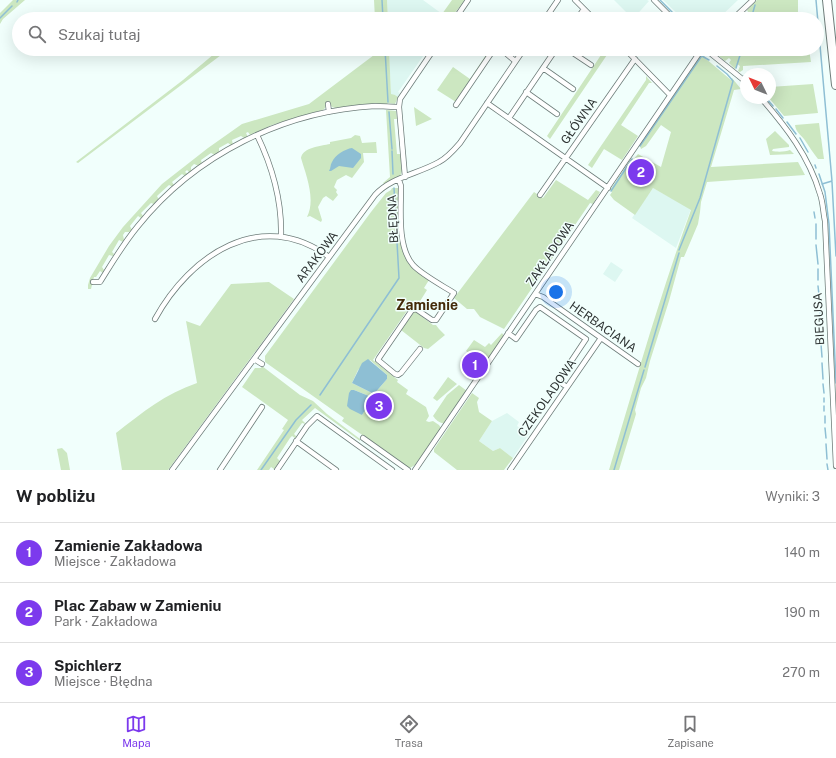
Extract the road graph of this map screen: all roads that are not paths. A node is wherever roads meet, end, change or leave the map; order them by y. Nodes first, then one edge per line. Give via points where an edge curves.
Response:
1 (468, 0) edge
2 (558, 0) edge
3 (575, 0) edge
4 (654, 0) edge
5 (754, 0) edge
6 (827, 0) edge
7 (584, 9) junction
8 (460, 12) edge
9 (550, 12) edge
10 (582, 12) edge
11 (587, 12) edge
12 (666, 12) edge
13 (741, 12) edge
14 (429, 56) edge
15 (489, 56) edge
16 (509, 56) edge
17 (519, 56) edge
18 (551, 56) edge
19 (578, 56) edge
20 (632, 56) edge
21 (697, 56) edge
22 (714, 56) edge
23 (635, 59) junction
24 (515, 62) junction
25 (591, 65) dead end
26 (543, 68) junction
27 (740, 77) edge
28 (836, 85) edge
29 (573, 89) dead end
30 (526, 92) junction
31 (670, 95) junction
32 (487, 103) junction
33 (328, 104) dead end
34 (765, 104) edge
35 (456, 105) dead end
36 (399, 107) junction
37 (329, 112) junction
38 (557, 114) dead end
39 (509, 118) junction
40 (257, 135) junction
41 (566, 158) junction
42 (193, 166) dead end
43 (196, 170) junction
44 (405, 177) junction
45 (399, 180) junction
46 (608, 188) junction
47 (540, 195) dead end
48 (280, 236) junction
49 (329, 257) junction
50 (93, 282) dead end
51 (535, 294) junction
52 (155, 319) dead end
53 (508, 333) junction
54 (601, 338) junction
55 (420, 349) dead end
56 (576, 354) junction
57 (254, 358) junction
58 (585, 360) junction
59 (262, 364) dead end
60 (638, 364) dead end
61 (567, 387) junction
62 (262, 407) dead end
63 (296, 441) junction
64 (361, 441) junction
65 (836, 466) edge
66 (172, 470) edge
67 (220, 470) edge
68 (277, 470) edge
69 (336, 470) edge
70 (392, 470) edge
71 (408, 470) edge
72 (415, 470) edge
73 (510, 470) edge

1 - 8 street
2 - 9 street
3 - 7 street
4 - 12 street
5 - 13 street
6 - 28 highway
7 - 10 street
7 - 11 street
14 - 36 street via 404,92
15 - 35 street
16 - 24 street
17 - 24 street
18 - 26 street
19 - 25 street
20 - 23 street
21 - 31 street, ZAKŁADOWA
22 - 27 street
23 - 31 street
23 - 41 street, GŁÓWNA
24 - 32 street
26 - 29 street
26 - 30 street
30 - 38 street
30 - 39 street
31 - 46 street, ZAKŁADOWA
32 - 39 street
32 - 44 street via 451,153 438,163
33 - 37 street
34 - 65 street, BIEGUSA via 793,137 807,159 821,196 825,221
36 - 37 street via 375,106
36 - 44 street
37 - 40 street via 294,120
39 - 41 street
40 - 43 street
40 - 48 street via 276,190 281,218
41 - 46 street
41 - 47 street, GŁÓWNA
42 - 43 street
43 - 50 street via 161,201 138,226 100,282
44 - 45 street, ARAKOWA
45 - 49 street, ARAKOWA via 376,193
45 - 55 street, BŁĘDNA via 403,247 407,256 416,268 454,293 436,320 432,320 416,308 412,310 378,360 398,375
46 - 51 street, ZAKŁADOWA
48 - 49 street via 306,244
48 - 52 street via 246,238 215,252 181,282
49 - 57 street, ARAKOWA
51 - 53 street, ZAKŁADOWA
51 - 54 street, HERBACIANA
53 - 56 street via 516,339 540,307 586,339
53 - 72 street, ZAKŁADOWA
54 - 58 street, CZEKOLADOWA
54 - 60 street, HERBACIANA
56 - 58 street
56 - 61 street via 558,381
57 - 59 street
57 - 66 street, ARAKOWA
58 - 61 street, CZEKOLADOWA
61 - 73 street, CZEKOLADOWA
62 - 67 street
63 - 64 street via 317,416
63 - 68 street
63 - 69 street
64 - 70 street
64 - 71 street

